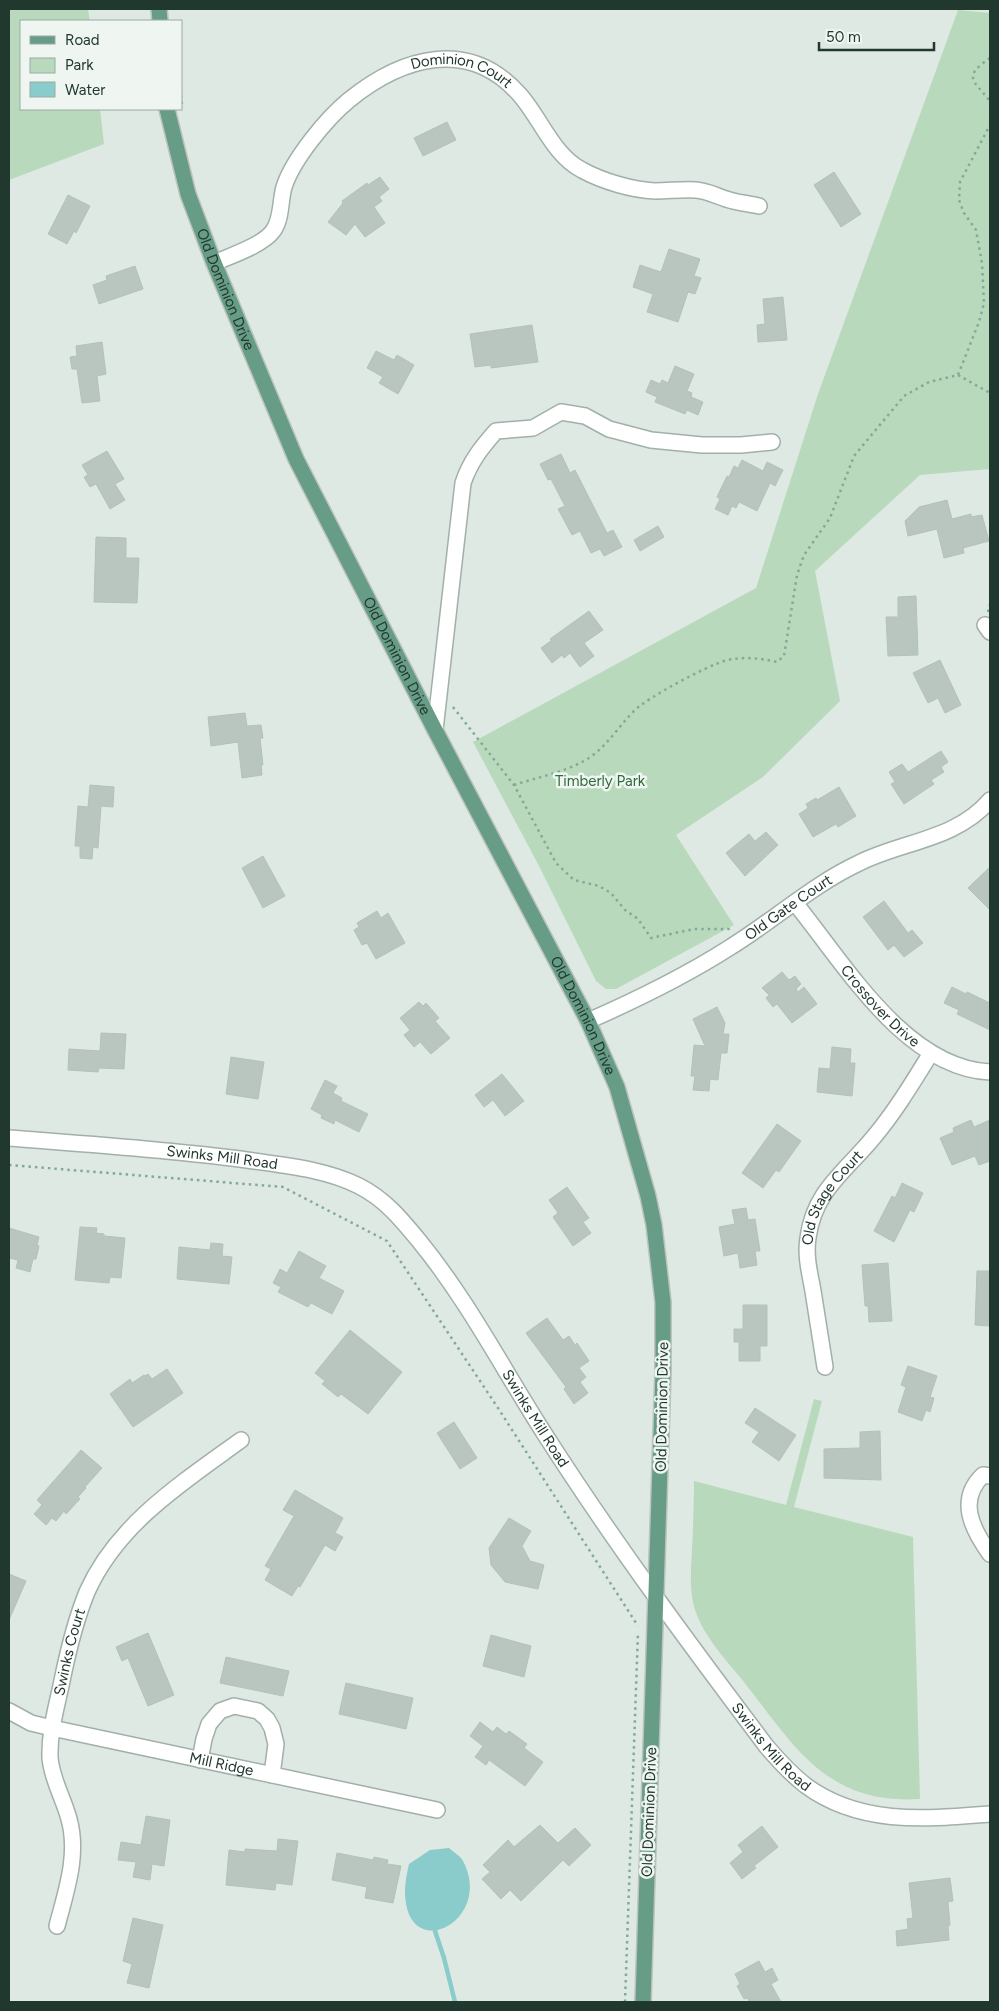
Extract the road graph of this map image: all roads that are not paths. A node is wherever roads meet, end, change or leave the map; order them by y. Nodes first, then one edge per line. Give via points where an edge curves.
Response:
1 (167, 110) edge
2 (759, 206) dead end
3 (214, 263) junction
4 (772, 442) dead end
5 (435, 730) junction
6 (990, 800) edge
7 (795, 903) junction
8 (588, 1020) junction
9 (931, 1053) junction
10 (990, 1072) edge
11 (9, 1138) edge
12 (825, 1367) dead end
13 (241, 1440) dead end
14 (990, 1476) edge
15 (990, 1554) edge
16 (657, 1600) junction
17 (9, 1711) edge
18 (52, 1728) junction
19 (200, 1760) junction
20 (272, 1775) junction
21 (437, 1810) dead end
22 (990, 1814) edge
23 (57, 1926) dead end
24 (643, 2002) edge

1 - 3 main road, Old Dominion Drive via 188,194
2 - 3 street, Dominion Court via 696,190 640,189 583,171 561,152 520,95 490,69 450,58 432,59 390,73 366,86 336,110 291,170 273,231 265,239
3 - 5 main road, Old Dominion Drive via 296,459
4 - 5 street via 702,445 651,440 609,429 586,416 561,412 533,428 496,431 473,460 463,483
5 - 8 main road, Old Dominion Drive
6 - 7 street, Old Gate Court via 966,822 948,832 860,862
7 - 8 street, Old Gate Court via 699,966
7 - 9 street, Crossover Drive via 886,1017
8 - 16 main road, Old Dominion Drive via 625,1110 648,1196 659,1265 663,1302 663,1372
9 - 10 street, Crossover Drive via 953,1063
9 - 12 street, Old Stage Court via 894,1112 828,1186 811,1220 807,1240 808,1261
11 - 16 street, Swinks Mill Road via 191,1153 272,1164 338,1177 380,1198 397,1213 438,1264 544,1432
13 - 18 street, Swinks Court via 148,1511 112,1550 88,1590 77,1619
14 - 15 street via 983,1475 968,1497 977,1536
16 - 22 street, Swinks Mill Road via 767,1748 785,1768 817,1793 841,1805 879,1816 928,1819
16 - 24 main road, Old Dominion Drive
17 - 18 street, Mill Ridge via 31,1723
18 - 19 street, Mill Ridge
18 - 23 street, Swinks Court via 51,1769 72,1832 72,1854
19 - 20 street, Mill Ridge
19 - 20 street via 209,1724 220,1711 234,1706 258,1711 272,1728 276,1744
20 - 21 street, Mill Ridge

